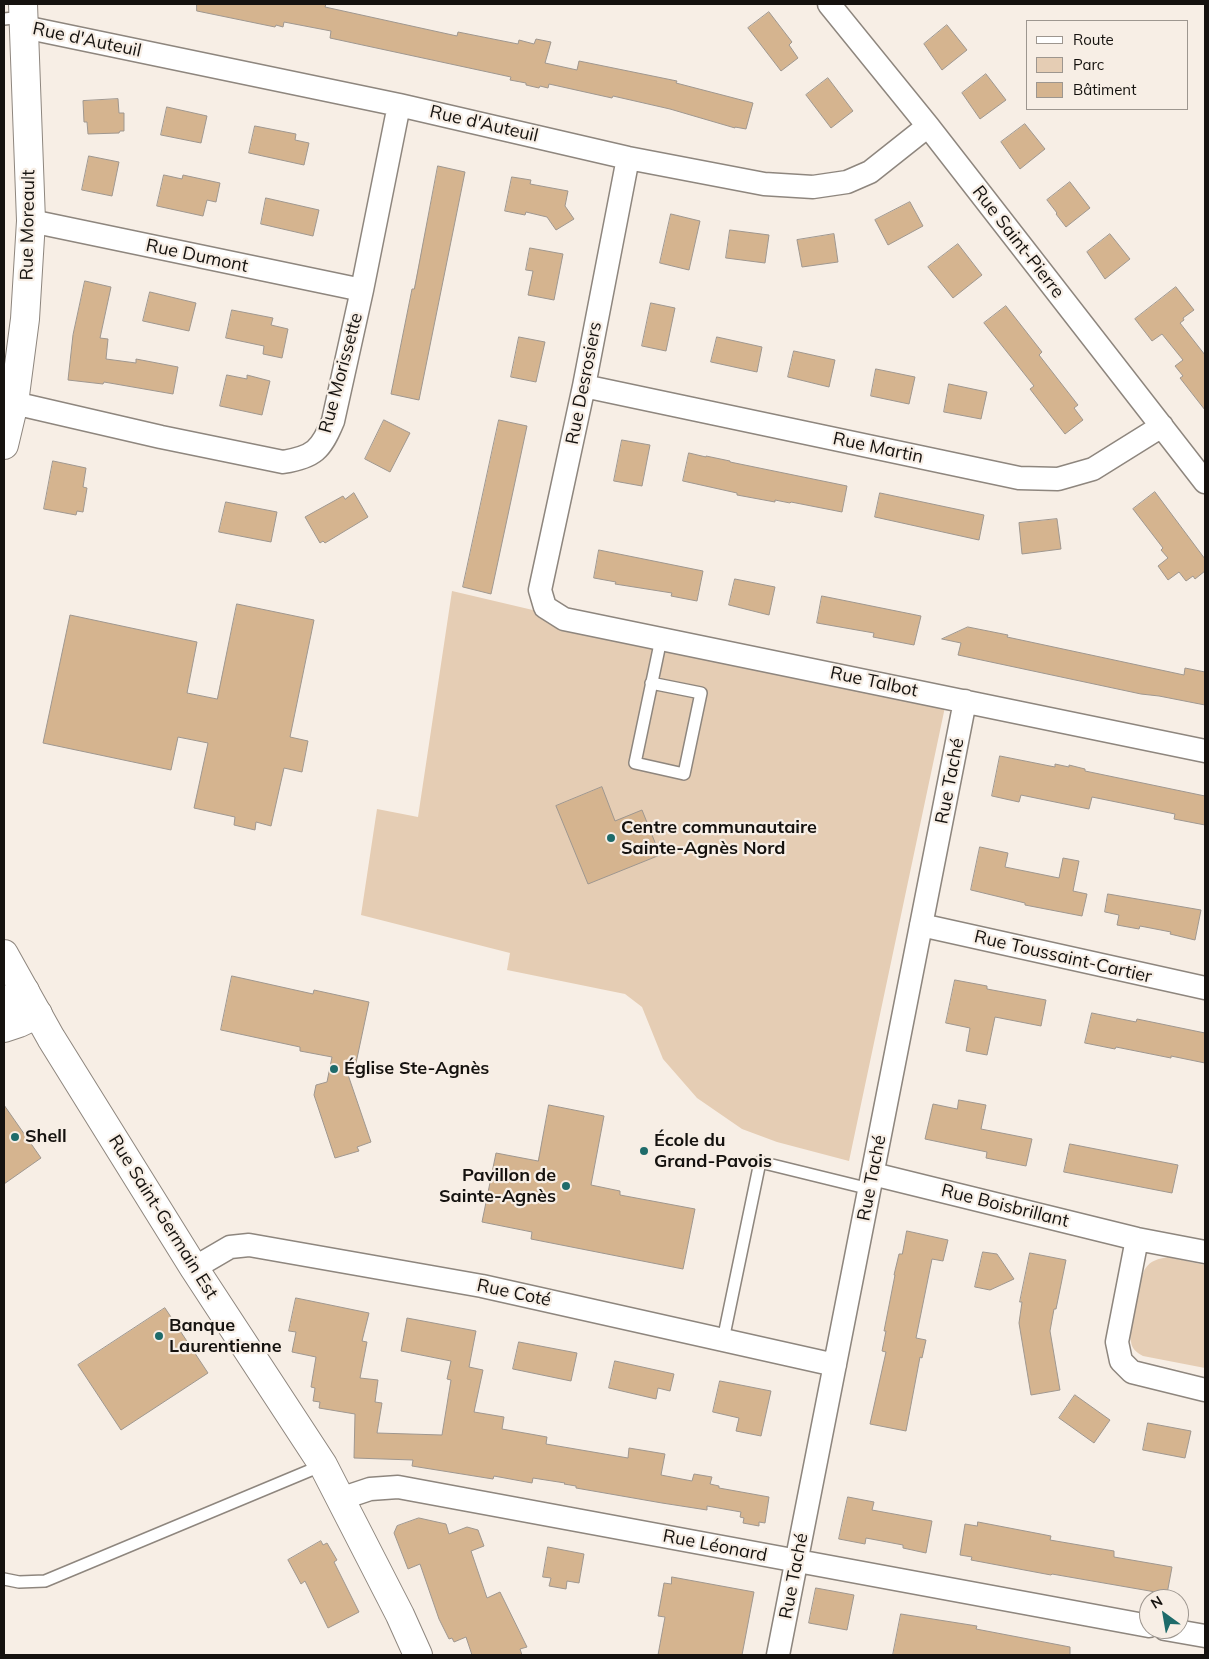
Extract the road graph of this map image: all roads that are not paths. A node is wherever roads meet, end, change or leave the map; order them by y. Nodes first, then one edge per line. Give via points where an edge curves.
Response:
1 (829, 4) edge
2 (19, 17) edge
3 (399, 105) junction
4 (928, 126) junction
5 (628, 158) junction
6 (31, 221) junction
7 (362, 290) junction
8 (584, 386) junction
9 (14, 403) junction
10 (1162, 426) junction
11 (4, 445) edge
12 (1205, 482) edge
13 (545, 607) joint
14 (661, 639) junction
15 (652, 683) junction
16 (965, 701) junction
17 (1205, 751) edge
18 (921, 925) junction
19 (4, 954) edge
20 (1205, 988) edge
21 (22, 1002) edge
22 (4, 1028) edge
23 (871, 1181) junction
24 (1137, 1238) junction
25 (1205, 1252) edge
26 (194, 1268) junction
27 (723, 1340) junction
28 (835, 1365) junction
29 (1205, 1390) edge
30 (323, 1465) junction
31 (340, 1500) junction
32 (796, 1562) junction
33 (4, 1578) edge
34 (1139, 1624) edge
35 (1189, 1633) edge
36 (1205, 1636) edge
37 (418, 1655) edge
38 (778, 1655) edge

1 - 4 street, Rue Saint-Pierre
2 - 3 street, Rue d'Auteuil
2 - 6 street, Rue Moreault
3 - 5 street, Rue d'Auteuil
3 - 7 street, Rue Morissette
4 - 5 street, Rue d'Auteuil via 870,172 847,182 813,187 764,184
4 - 10 street, Rue Saint-Pierre
5 - 8 street, Rue Desrosiers
6 - 7 street, Rue Dumont
6 - 9 street, Rue Moreault via 25,319
7 - 9 street, Rue Morissette via 333,420 326,438 313,453 299,459 283,462
8 - 10 street, Rue Martin via 1019,478 1058,479 1093,469
8 - 13 street, Rue Desrosiers via 540,590
9 - 11 street, Rue Moreault
10 - 12 street, Rue Saint-Pierre
13 - 14 street, Rue Talbot via 564,620
14 - 15 lane
14 - 16 street, Rue Talbot
15 - 15 lane via 635,763 684,774 701,693
16 - 17 street, Rue Talbot
16 - 18 street, Rue Taché
18 - 20 street, Rue Toussaint-Cartier
18 - 23 street, Rue Taché
19 - 21 street
21 - 22 street via 19,1023
21 - 26 street, Rue Saint-Germain Est via 51,1038
23 - 24 street, Rue Boisbrillant
23 - 27 lane via 760,1162
23 - 28 street, Rue Taché
24 - 25 street, Rue Boisbrillant
24 - 29 street via 1117,1342 1121,1360 1132,1372
26 - 27 street, Rue Coté via 230,1247 249,1245 482,1286
26 - 30 street, Rue Saint-Germain Est
27 - 28 street, Rue Coté
28 - 32 street, Rue Taché
30 - 31 street, Rue Saint-Germain Est
30 - 33 lane via 45,1580 20,1582
31 - 32 street, Rue Léonard via 370,1489 398,1487
31 - 37 street, Rue Saint-Germain Est
32 - 34 street, Rue Léonard
32 - 38 street, Rue Taché
35 - 36 street

